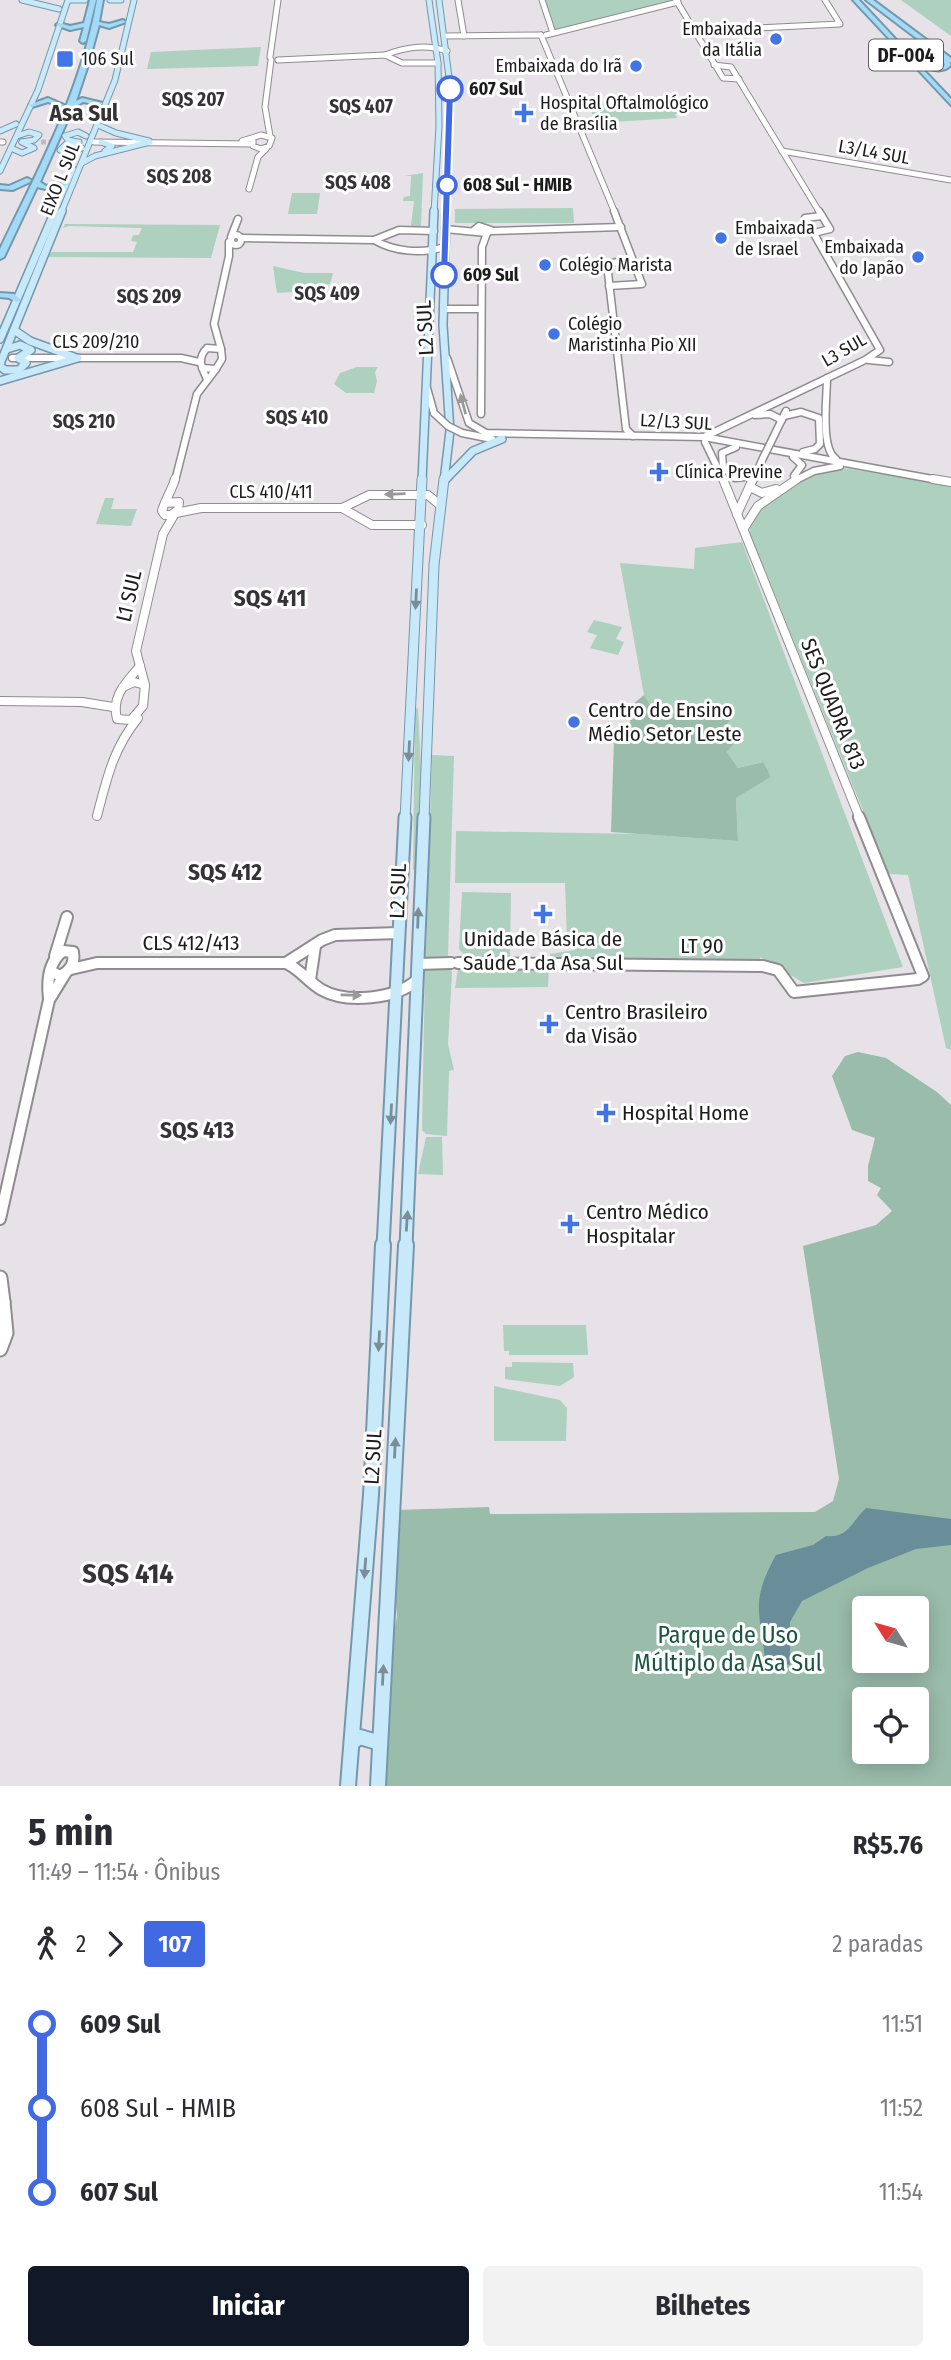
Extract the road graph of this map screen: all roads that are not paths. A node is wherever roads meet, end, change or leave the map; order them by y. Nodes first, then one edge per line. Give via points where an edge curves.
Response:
1 (22, 0) edge
2 (44, 0) edge
3 (68, 0) edge
4 (100, 0) edge
5 (108, 0) edge
6 (121, 0) edge
7 (127, 0) edge
8 (278, 0) edge
9 (429, 0) edge
10 (439, 0) edge
11 (458, 0) edge
12 (542, 0) edge
13 (834, 0) edge
14 (856, 0) edge
15 (869, 0) edge
16 (60, 1) edge
17 (143, 1) edge
18 (825, 1) edge
19 (89, 2) edge
20 (133, 4) edge
21 (674, 4) edge
22 (59, 9) junction
23 (99, 9) junction
24 (123, 22) junction
25 (96, 23) junction
26 (87, 24) junction
27 (60, 25) junction
28 (434, 25) junction
29 (444, 25) junction
30 (695, 31) junction
31 (545, 35) junction
32 (445, 36) junction
33 (464, 36) junction
34 (896, 43) junction
35 (435, 47) junction
36 (934, 48) junction
37 (396, 51) junction
38 (447, 51) junction
39 (385, 55) junction
40 (78, 57) dead end
41 (274, 59) junction
42 (396, 59) junction
43 (951, 61) edge
44 (438, 63) junction
45 (716, 66) junction
46 (438, 75) junction
47 (449, 75) junction
48 (944, 77) edge
49 (71, 78) dead end
50 (737, 78) junction
51 (68, 88) dead end
52 (64, 96) dead end
53 (951, 102) edge
54 (100, 103) junction
55 (32, 105) junction
56 (65, 106) junction
57 (16, 124) junction
58 (98, 125) junction
59 (265, 125) junction
60 (439, 129) junction
61 (448, 129) junction
62 (0, 132) edge
63 (270, 135) junction
64 (93, 141) junction
65 (41, 142) tunnel mouth
66 (57, 142) tunnel mouth
67 (151, 142) junction
68 (9, 143) edge
69 (252, 143) junction
70 (81, 144) junction
71 (780, 147) junction
72 (40, 153) dead end
73 (800, 153) junction
74 (0, 155) edge
75 (787, 159) junction
76 (34, 164) dead end
77 (80, 165) junction
78 (0, 172) edge
79 (448, 172) junction
80 (437, 173) junction
81 (951, 179) edge
82 (31, 181) junction
83 (66, 184) junction
84 (0, 187) edge
85 (249, 189) dead end
86 (434, 211) junction
87 (446, 211) junction
88 (820, 215) junction
89 (621, 227) junction
90 (445, 228) junction
91 (474, 230) junction
92 (489, 230) junction
93 (434, 231) junction
94 (814, 233) junction
95 (384, 236) junction
96 (0, 237) edge
97 (230, 240) junction
98 (240, 240) junction
99 (374, 240) junction
100 (482, 244) junction
101 (383, 246) junction
102 (445, 247) junction
103 (433, 250) junction
104 (229, 256) junction
105 (0, 257) edge
106 (633, 260) junction
107 (432, 274) junction
108 (444, 275) junction
109 (609, 286) junction
110 (0, 295) edge
111 (17, 300) junction
112 (443, 311) junction
113 (481, 311) junction
114 (214, 321) junction
115 (14, 330) junction
116 (216, 334) junction
117 (0, 338) edge
118 (7, 349) junction
119 (206, 349) junction
120 (221, 349) junction
121 (192, 356) junction
122 (15, 358) junction
123 (77, 358) junction
124 (181, 358) junction
125 (447, 358) junction
126 (865, 360) junction
127 (889, 362) dead end
128 (0, 365) edge
129 (201, 365) junction
130 (216, 369) junction
131 (207, 379) junction
132 (827, 379) junction
133 (0, 381) edge
134 (427, 387) junction
135 (794, 395) junction
136 (481, 414) dead end
137 (751, 415) junction
138 (783, 418) junction
139 (741, 420) junction
140 (626, 429) junction
141 (619, 436) junction
142 (633, 436) junction
143 (502, 439) junction
144 (705, 440) junction
145 (735, 445) junction
146 (794, 455) junction
147 (848, 465) junction
148 (755, 477) junction
149 (446, 479) junction
150 (951, 483) edge
151 (750, 487) junction
152 (173, 488) junction
153 (422, 494) junction
154 (359, 499) junction
155 (166, 501) junction
156 (179, 503) junction
157 (441, 506) junction
158 (201, 508) junction
159 (342, 508) junction
160 (163, 513) junction
161 (175, 514) junction
162 (737, 514) junction
163 (357, 517) junction
164 (422, 525) junction
165 (743, 528) junction
166 (163, 530) junction
167 (420, 552) junction
168 (435, 552) junction
169 (418, 563) junction
170 (434, 565) junction
171 (140, 666) junction
172 (145, 685) junction
173 (116, 695) junction
174 (411, 695) junction
175 (429, 695) junction
176 (0, 701) edge
177 (427, 711) junction
178 (411, 712) junction
179 (138, 716) junction
180 (118, 723) junction
181 (122, 738) junction
182 (97, 816) dead end
183 (420, 875) junction
184 (403, 876) junction
185 (401, 891) junction
186 (419, 892) junction
187 (400, 933) junction
188 (315, 945) junction
189 (73, 955) junction
190 (55, 956) junction
191 (286, 962) junction
192 (97, 963) junction
193 (418, 964) junction
194 (51, 971) junction
195 (68, 972) junction
196 (918, 979) joint
197 (310, 980) junction
198 (417, 980) junction
199 (397, 994) junction
200 (49, 1000) junction
201 (394, 1046) junction
202 (414, 1047) junction
203 (413, 1065) junction
204 (393, 1066) junction
205 (0, 1219) edge
206 (0, 1278) edge
207 (1, 1301) edge
208 (0, 1349) edge
209 (352, 1742) junction
210 (380, 1743) junction
211 (348, 1786) edge
212 (378, 1786) edge

1 - 22 main road
2 - 16 main road
3 - 19 main road
3 - 27 main road
4 - 23 highway
5 - 6 main road
5 - 23 highway
7 - 24 main road, EIXO L SUL
8 - 41 street
9 - 28 main road, L2 SUL
10 - 29 main road, L2 SUL
11 - 33 street
12 - 31 street
13 - 18 street
14 - 34 highway, DF-004
15 - 36 highway, DF-004
16 - 22 main road
17 - 20 main road
18 - 30 street via 841,21
19 - 26 highway
20 - 58 main road, EIXO L SUL via 121,61
21 - 30 street
21 - 31 street
22 - 57 main road
23 - 25 highway
24 - 25 highway
24 - 54 main road, EIXO L SUL
25 - 56 highway
26 - 27 highway
26 - 40 highway
27 - 55 main road
28 - 29 main road
28 - 35 main road, L2 SUL
29 - 32 main road, L2 SUL
30 - 45 street
31 - 33 street
31 - 89 street
32 - 33 street
32 - 38 main road, L2 SUL
34 - 36 highway via 929,68 948,67
34 - 53 highway, DF-004
35 - 37 street
35 - 38 street
35 - 44 main road, L2 SUL
36 - 43 highway, DF-004
37 - 39 street
37 - 42 street
38 - 47 main road, L2 SUL
39 - 41 street
39 - 42 street
41 - 59 street
42 - 44 street
44 - 46 main road, L2 SUL
45 - 50 street via 723,78
45 - 50 street via 730,66
46 - 47 main road
46 - 60 main road, L2 SUL
47 - 61 main road, L2 SUL
48 - 53 highway
49 - 51 highway
50 - 71 street
52 - 56 highway
54 - 56 highway via 82,100
54 - 64 main road, EIXO L SUL
55 - 56 highway via 52,100
55 - 68 main road
56 - 72 highway
56 - 82 highway
57 - 62 main road
57 - 68 main road
58 - 64 main road, EIXO L SUL
58 - 67 main road
59 - 63 street
59 - 69 street
60 - 61 main road
60 - 80 main road, L2 SUL
61 - 79 main road, L2 SUL
62 - 68 main road
63 - 69 street
63 - 69 street via 267,148
64 - 67 street
64 - 70 main road, EIXO L SUL
64 - 70 main road via 74,132 65,137
64 - 77 main road, EIXO L SUL
65 - 68 street
66 - 70 street
67 - 69 street
67 - 77 main road via 95,156
68 - 74 main road
68 - 78 main road
69 - 85 street
70 - 83 main road, EIXO L SUL
71 - 73 street, L3/L4 SUL
71 - 75 street
73 - 75 street
73 - 81 street, L3/L4 SUL
75 - 88 street
76 - 82 highway
77 - 115 main road, EIXO L SUL
79 - 80 main road
79 - 87 main road, L2 SUL
80 - 86 main road, L2 SUL
82 - 83 highway via 52,189
82 - 84 highway
82 - 96 highway
82 - 105 highway
83 - 111 main road, EIXO L SUL
86 - 87 main road
86 - 93 main road, L2 SUL
87 - 90 main road, L2 SUL
88 - 94 street via 805,218
88 - 94 street via 829,231
89 - 92 street
89 - 106 street
90 - 91 street
90 - 102 main road, L2 SUL
91 - 92 street
91 - 100 street
92 - 100 street
93 - 95 street via 399,230
93 - 103 main road, L2 SUL
94 - 126 street, L3 SUL via 879,343 880,350
95 - 99 street
95 - 101 street
97 - 98 street
97 - 98 street via 237,222
97 - 104 street
98 - 99 street
98 - 104 street
99 - 101 street
100 - 113 street
101 - 103 street
102 - 103 street
102 - 108 main road, L2 SUL
103 - 107 main road, L2 SUL
104 - 114 street
106 - 109 street via 607,262
106 - 109 street via 642,284
107 - 108 main road
107 - 134 main road, L2 SUL
108 - 112 main road, L2 SUL
109 - 140 street
110 - 111 highway
111 - 117 main road, EIXO L SUL
112 - 113 street
112 - 125 main road, L2 SUL
113 - 136 street
114 - 116 street
114 - 116 street via 205,325
115 - 118 main road, EIXO L SUL
115 - 123 main road via 30,341
116 - 119 street
116 - 120 street
118 - 122 main road via 29,347 29,353
118 - 128 main road, EIXO L SUL
119 - 120 street, CLS 209/210
119 - 121 street, CLS 209/210
119 - 121 street
119 - 129 street
120 - 130 street
121 - 124 street, CLS 209/210
122 - 123 street, CLS 209/210
122 - 128 main road via 26,363 19,370 5,370
123 - 124 street, CLS 209/210
123 - 133 main road
124 - 129 street, CLS 209/210
141 -> 125 street, L2/L3 SUL via 479,431 469,423
125 - 149 main road, L2 SUL via 450,431
126 - 127 street
126 - 132 street, L3 SUL
129 - 130 street, CLS 209/210
129 - 131 street
130 - 131 street
131 - 152 street via 197,394
132 - 135 street, L3 SUL
132 - 147 street via 827,451
134 - 143 street, L2/L3 SUL, bridge via 434,413 449,426 479,438
134 - 153 main road, L2 SUL
135 - 137 street, L3 SUL
135 - 138 street
137 - 138 street
137 - 139 street, L3 SUL
138 - 146 street via 794,412 810,414 821,422 818,447
138 - 148 street, bridge
139 - 144 street, L3 SUL
139 - 145 street via 729,433
140 - 141 street
140 - 142 street
141 - 142 street, L2/L3 SUL
142 - 144 street, L2/L3 SUL
143 - 144 street, L2/L3 SUL
143 - 149 main road via 473,451
144 - 145 street, L2/L3 SUL
144 - 162 street, SES QUADRA 813
145 - 146 street, L2/L3 SUL
145 - 148 street via 720,457 727,474 740,479
146 - 147 street, L2/L3 SUL
146 - 151 street via 802,469 776,489 762,493
147 - 150 street, L2/L3 SUL
147 - 165 street via 822,467 802,476 751,510
148 - 151 street
149 - 157 main road, L2 SUL
151 - 162 street
152 - 155 street
152 - 156 street
153 -> 154 street
153 - 157 street
153 - 164 main road, L2 SUL
154 - 159 street
154 - 163 street
155 - 156 street, CLS 410/411
155 - 160 street, L1 SUL
155 - 166 street via 160,508
156 - 158 street, CLS 410/411
156 - 161 street, L1 SUL
157 - 168 main road, L2 SUL
158 - 159 street, CLS 410/411
158 - 161 street, CLS 410/411
159 - 163 street
160 - 161 street
160 - 166 street, L1 SUL
161 - 166 street, L1 SUL
162 - 165 street, SES QUADRA 813
163 - 164 street via 372,525
164 - 167 main road, L2 SUL
165 - 196 street, SES QUADRA 813 via 923,973
166 - 171 street, L1 SUL via 136,651
167 - 168 main road
167 - 169 main road, L2 SUL
168 - 170 main road, L2 SUL
169 - 170 main road
169 -> 174 main road, L2 SUL
170 - 175 main road, L2 SUL
171 - 172 street, L1 SUL
171 - 173 street
172 - 173 street via 134,682
172 - 179 street
173 - 176 street via 82,702
173 - 180 street
174 - 175 main road via 419,699
174 - 178 main road, L2 SUL
175 - 177 main road, L2 SUL
177 - 178 main road via 418,708
177 - 183 main road, L2 SUL
178 -> 184 main road, L2 SUL
179 - 180 street
179 - 181 street
180 - 181 street
181 - 182 street
183 - 184 main road
183 - 186 main road, L2 SUL
184 - 185 main road, L2 SUL
185 - 186 main road
185 - 187 main road, L2 SUL
193 -> 186 main road, L2 SUL
187 - 188 street via 332,935
187 - 199 main road, L2 SUL
188 - 191 street
188 - 197 street
189 - 190 street via 64,951
189 - 190 street via 66,921
189 - 192 street, CLS 412/413
189 - 195 street
190 - 194 street
191 - 192 street, CLS 412/413
191 - 197 street
192 - 195 street, CLS 412/413
193 - 196 street, LT 90 via 763,965 780,972 794,992
193 - 198 main road, L2 SUL
194 - 195 street via 56,975
194 - 200 street
195 - 200 street
197 -> 199 street via 332,995
198 - 199 street
198 - 202 main road, L2 SUL
199 - 201 main road, L2 SUL
200 - 205 street
201 - 202 main road
201 - 204 main road, L2 SUL
202 - 203 main road, L2 SUL
203 - 204 main road
210 -> 203 main road, L2 SUL
204 -> 209 main road, L2 SUL via 371,1495
206 - 207 street
207 - 208 street via 6,1333
209 - 210 main road via 360,1737
209 - 211 main road, L2 SUL
210 - 212 main road, L2 SUL

